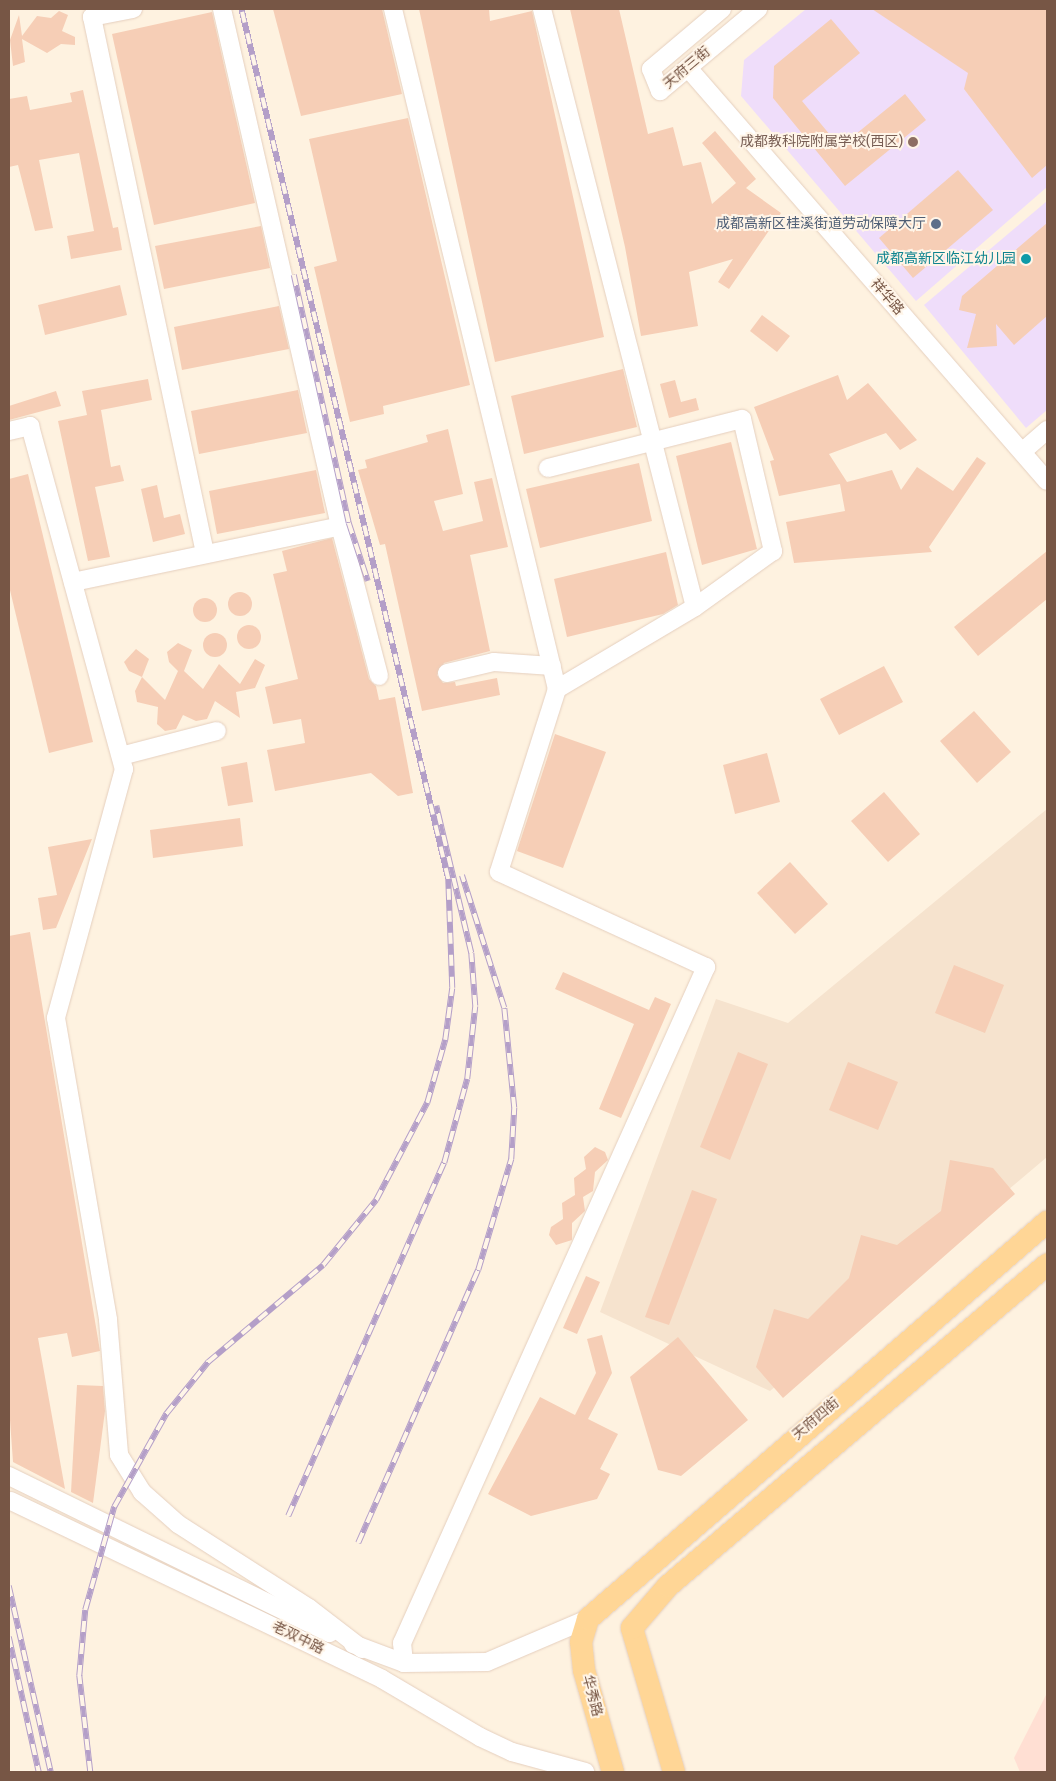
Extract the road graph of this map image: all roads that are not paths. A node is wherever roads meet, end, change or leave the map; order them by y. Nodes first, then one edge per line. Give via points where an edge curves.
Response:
1 (133, 9) edge
2 (222, 9) edge
3 (393, 9) edge
4 (542, 9) edge
5 (722, 9) edge
6 (758, 9) edge
7 (688, 68) junction
8 (1047, 430) edge
9 (9, 431) edge
10 (652, 439) junction
11 (1022, 451) junction
12 (548, 468) dead end
13 (1047, 480) edge
14 (340, 526) junction
15 (205, 552) junction
16 (73, 582) junction
17 (695, 607) junction
18 (552, 666) junction
19 (447, 673) dead end
20 (378, 676) dead end
21 (557, 689) junction
22 (217, 731) dead end
23 (121, 756) junction
24 (1047, 1222) edge
25 (1047, 1265) edge
26 (9, 1476) edge
27 (11, 1501) dead end
28 (588, 1619) junction
29 (362, 1649) junction
30 (404, 1663) junction
31 (585, 1772) edge
32 (613, 1772) edge
33 (674, 1772) edge

1 - 15 street via 92,18
2 - 14 street
3 - 18 street
4 - 10 street
5 - 7 street, 天府三街 via 651,69 660,91
6 - 7 street, 天府三街
7 - 11 street, 祥华路
8 - 11 street
9 - 16 street via 30,426
10 - 12 street
10 - 17 street
10 - 17 street via 742,419 773,551
11 - 13 street, 祥华路
14 - 15 street
14 - 20 street
15 - 16 street
16 - 23 street
17 - 21 street
18 - 19 street via 494,662
18 - 21 street
21 - 30 street via 498,872 706,967 402,1643
22 - 23 street
23 - 29 street via 124,770 56,1018 108,1320 119,1454 142,1492 178,1524 309,1608
24 - 28 main road, 天府四街
25 - 33 main road via 668,1586 632,1628
26 - 29 street, 老双中路
27 - 31 street, 老双中路 via 382,1679 480,1738 512,1752
28 - 30 street, 老双中路 via 487,1662
28 - 32 main road, 华秀路 via 580,1642 584,1670
29 - 30 street, 老双中路

